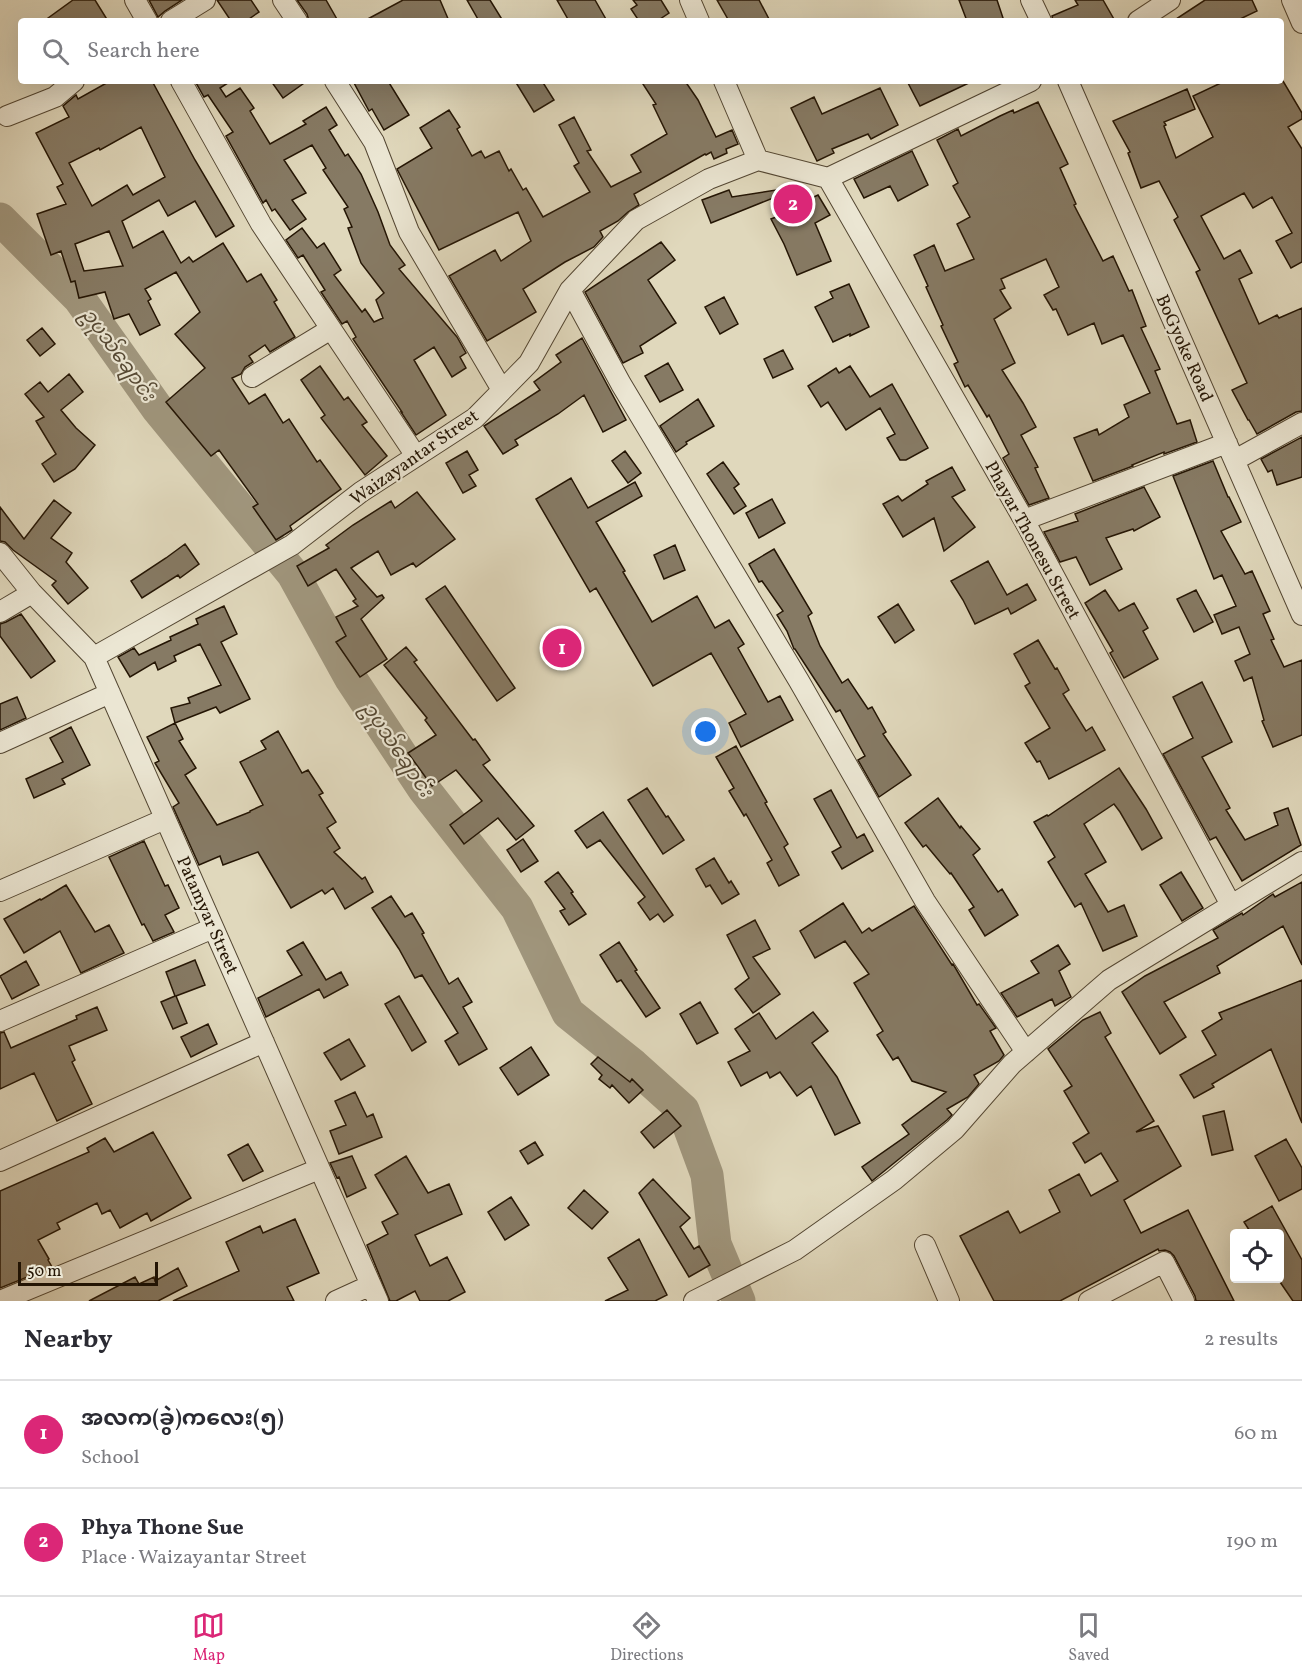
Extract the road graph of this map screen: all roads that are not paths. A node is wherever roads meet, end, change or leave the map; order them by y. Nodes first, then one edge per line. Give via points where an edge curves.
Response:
1 (135, 0) edge
2 (205, 0) edge
3 (283, 0) edge
4 (690, 0) edge
5 (1031, 0) edge
6 (1170, 0) edge
7 (1292, 0) edge
8 (145, 18) edge
9 (176, 18) edge
10 (295, 18) edge
11 (698, 18) edge
12 (1040, 18) edge
13 (1142, 18) edge
14 (1302, 23) edge
15 (70, 84) edge
16 (183, 84) edge
17 (337, 84) edge
18 (725, 84) edge
19 (1025, 84) edge
20 (1069, 84) edge
21 (7, 116) dead end
22 (758, 160) junction
23 (828, 178) junction
24 (570, 290) junction
25 (331, 329) junction
26 (252, 377) dead end
27 (502, 390) junction
28 (1302, 423) edge
29 (1231, 452) junction
30 (416, 456) junction
31 (1024, 520) junction
32 (0, 553) edge
33 (32, 593) junction
34 (0, 612) edge
35 (1302, 615) edge
36 (94, 657) junction
37 (110, 693) junction
38 (0, 743) edge
39 (165, 819) junction
40 (1302, 862) edge
41 (0, 891) edge
42 (1231, 905) junction
43 (213, 928) junction
44 (0, 1021) edge
45 (264, 1042) junction
46 (1026, 1052) junction
47 (0, 1161) edge
48 (320, 1169) junction
49 (925, 1245) dead end
50 (375, 1293) edge
51 (700, 1299) edge
52 (0, 1301) edge
53 (336, 1301) edge
54 (949, 1301) edge
55 (1089, 1301) edge
56 (1184, 1301) edge

1 - 8 street
2 - 9 street
3 - 10 street
4 - 11 street
5 - 12 street
6 - 13 street
7 - 14 street
15 - 21 street via 55,97
16 - 25 street via 261,224
17 - 27 street via 374,142 409,232
18 - 22 street
19 - 23 street
20 - 29 street, BoGyoke Road
22 - 23 street
22 - 24 street, Waizayantar Street via 709,179 636,220
23 - 31 street, Phayar Thonesu Street
24 - 27 street, Waizayantar Street via 529,363
24 - 46 street via 621,384 925,901
25 - 26 street
25 - 30 street
27 - 30 street, Waizayantar Street via 475,418
28 - 29 street
29 - 31 street
29 - 35 street, BoGyoke Road
30 - 36 street, Waizayantar Street via 292,544
31 - 42 street, Phayar Thonesu Street
32 - 33 street, Patamyar Street
33 - 34 street
33 - 36 street, Patamyar Street
36 - 37 street, Patamyar Street
37 - 38 street
37 - 39 street, Patamyar Street
39 - 41 street
39 - 43 street, Patamyar Street
40 - 42 street
42 - 46 street via 1109,980
43 - 44 street
43 - 45 street, Patamyar Street
45 - 47 street
45 - 48 street, Patamyar Street
46 - 51 street via 955,1129 894,1180 795,1251
48 - 50 street, Patamyar Street
48 - 52 street
49 - 54 street
50 - 53 street
55 - 56 street via 1164,1262

